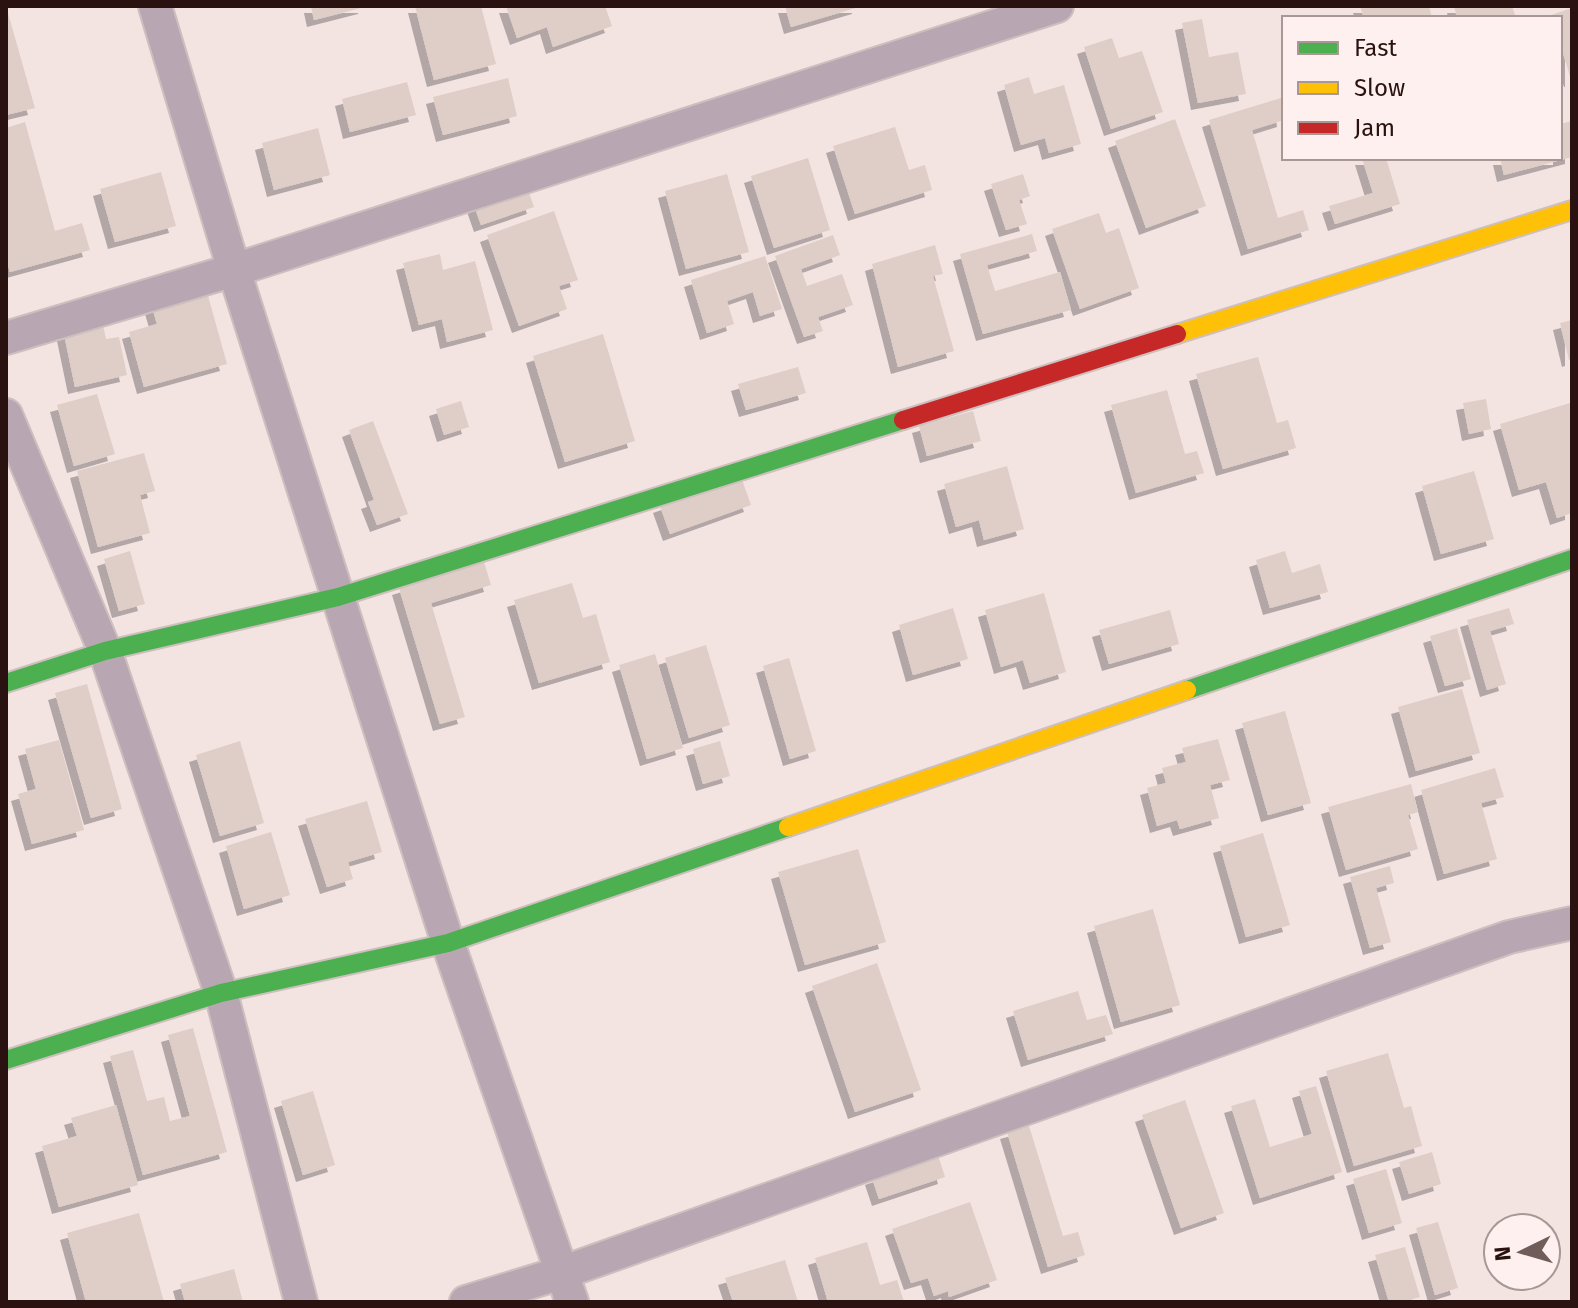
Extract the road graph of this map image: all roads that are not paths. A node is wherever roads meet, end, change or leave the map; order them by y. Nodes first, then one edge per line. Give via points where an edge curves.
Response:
1 (155, 6) edge
2 (1057, 6) edge
3 (1572, 210) edge
4 (234, 270) junction
5 (6, 338) edge
6 (6, 415) edge
7 (1572, 559) edge
8 (338, 597) junction
9 (105, 651) junction
10 (6, 683) edge
11 (1572, 923) edge
12 (448, 943) junction
13 (221, 993) junction
14 (6, 1060) edge
15 (567, 1288) edge
16 (301, 1302) edge
17 (466, 1302) edge

1 - 4 street
2 - 4 street
3 - 8 street
4 - 5 street
4 - 8 street
6 - 9 street
7 - 12 street
8 - 9 street
8 - 12 street
9 - 10 street
9 - 13 street
11 - 15 street via 1509,937
12 - 13 street
12 - 15 street
13 - 14 street
13 - 16 street
15 - 17 street

